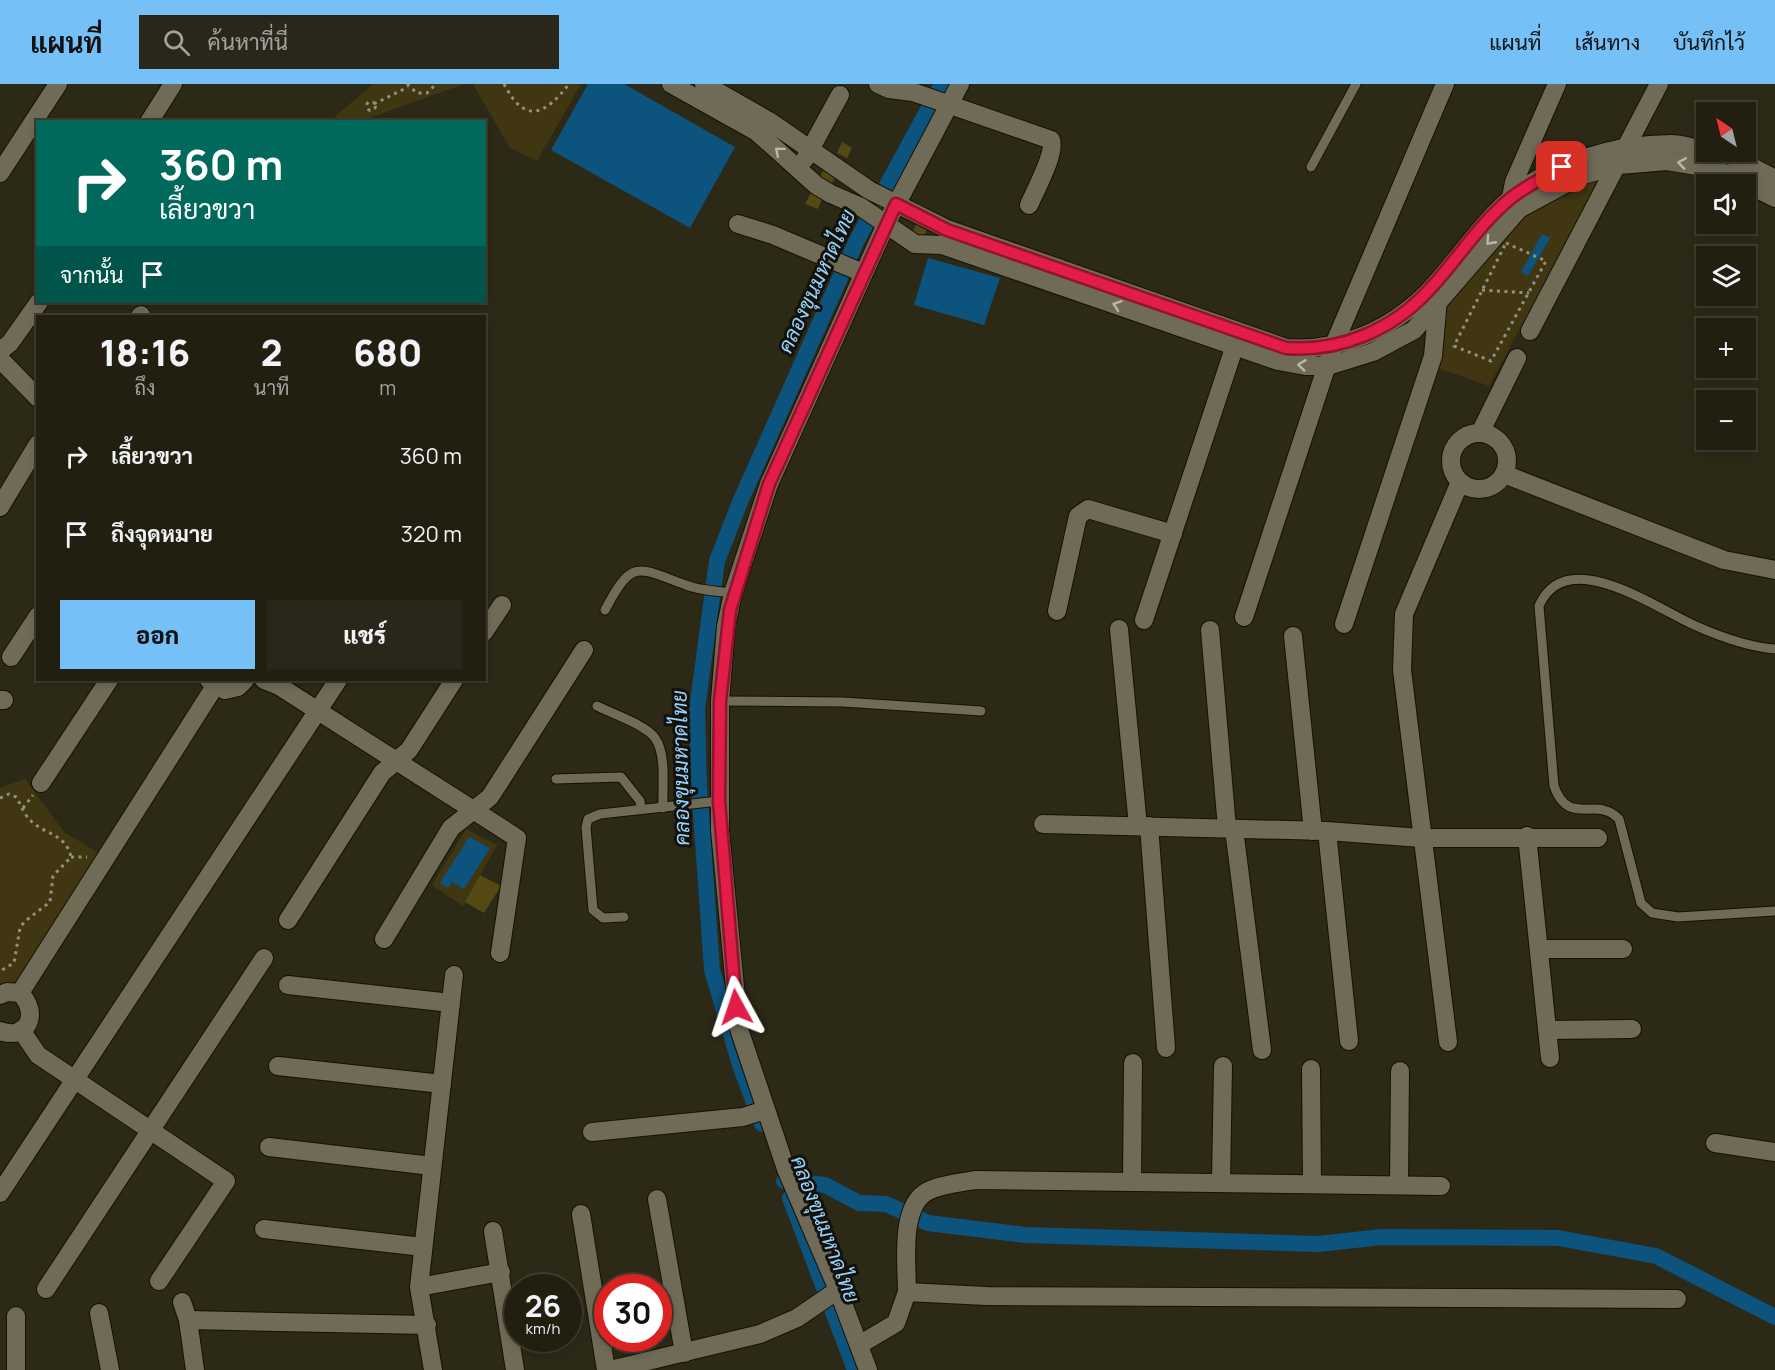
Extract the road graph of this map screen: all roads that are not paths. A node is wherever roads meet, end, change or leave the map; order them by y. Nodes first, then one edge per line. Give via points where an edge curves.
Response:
1 (58, 84) edge
2 (173, 84) edge
3 (671, 84) edge
4 (878, 84) edge
5 (960, 84) edge
6 (1356, 84) edge
7 (1445, 84) edge
8 (1557, 84) edge
9 (1659, 84) edge
10 (713, 91) edge
11 (840, 95) dead end
12 (943, 105) junction
13 (151, 120) edge
14 (1696, 149) edge
15 (809, 151) junction
16 (1623, 156) junction
17 (1742, 162) edge
18 (1311, 167) dead end
19 (800, 168) junction
20 (0, 173) edge
21 (1775, 179) edge
22 (865, 198) junction
23 (1775, 198) edge
24 (1515, 203) junction
25 (896, 204) junction
26 (1029, 205) dead end
27 (887, 222) junction
28 (738, 224) dead end
29 (945, 237) junction
30 (857, 271) junction
31 (1434, 296) junction
32 (38, 303) edge
33 (1530, 331) dead end
34 (1237, 339) junction
35 (1333, 347) junction
36 (0, 351) edge
37 (1516, 358) dead end
38 (0, 359) edge
39 (1328, 366) junction
40 (36, 396) edge
41 (1480, 433) junction
42 (36, 447) edge
43 (1504, 474) junction
44 (1460, 482) junction
45 (0, 507) edge
46 (1173, 534) junction
47 (1775, 570) edge
48 (728, 592) junction
49 (502, 605) dead end
50 (605, 610) dead end
51 (1057, 610) dead end
52 (1244, 617) dead end
53 (36, 619) edge
54 (1144, 620) dead end
55 (1344, 624) dead end
56 (486, 629) edge
57 (1119, 629) dead end
58 (1210, 630) dead end
59 (1293, 636) dead end
60 (1775, 649) edge
61 (584, 650) dead end
62 (11, 657) dead end
63 (108, 681) edge
64 (244, 681) edge
65 (266, 681) edge
66 (337, 681) edge
67 (453, 681) edge
68 (212, 683) edge
69 (720, 701) junction
70 (597, 706) dead end
71 (318, 711) junction
72 (981, 711) dead end
73 (396, 761) junction
74 (556, 779) dead end
75 (41, 783) dead end
76 (713, 802) junction
77 (641, 808) junction
78 (663, 808) junction
79 (474, 810) junction
80 (1044, 824) dead end
81 (1143, 826) junction
82 (1231, 829) junction
83 (1320, 831) junction
84 (1527, 836) junction
85 (1421, 838) junction
86 (1598, 838) dead end
87 (1775, 911) edge
88 (624, 917) dead end
89 (288, 920) dead end
90 (384, 939) dead end
91 (1539, 949) junction
92 (1623, 949) dead end
93 (500, 953) dead end
94 (264, 958) dead end
95 (454, 975) dead end
96 (288, 985) dead end
97 (20, 993) junction
98 (0, 994) edge
99 (451, 1004) junction
100 (1632, 1029) dead end
101 (21, 1030) junction
102 (1548, 1030) junction
103 (0, 1031) edge
104 (1349, 1041) dead end
105 (1448, 1042) dead end
106 (1166, 1048) dead end
107 (1262, 1050) dead end
108 (1550, 1058) dead end
109 (1133, 1064) dead end
110 (278, 1066) dead end
111 (1223, 1066) dead end
112 (1311, 1069) dead end
113 (1400, 1071) dead end
114 (75, 1078) junction
115 (442, 1084) junction
116 (756, 1113) junction
117 (152, 1129) junction
118 (592, 1132) dead end
119 (1715, 1143) dead end
120 (268, 1147) dead end
121 (1775, 1152) edge
122 (432, 1166) junction
123 (1132, 1182) junction
124 (1221, 1182) junction
125 (1312, 1184) junction
126 (1399, 1184) junction
127 (1441, 1186) dead end
128 (0, 1192) edge
129 (657, 1199) dead end
130 (581, 1214) dead end
131 (264, 1229) dead end
132 (493, 1231) dead end
133 (423, 1247) junction
134 (501, 1272) junction
135 (159, 1281) dead end
136 (419, 1287) junction
137 (46, 1288) dead end
138 (834, 1293) junction
139 (907, 1293) junction
140 (1677, 1299) dead end
141 (182, 1302) dead end
142 (99, 1313) dead end
143 (16, 1316) dead end
144 (188, 1320) junction
145 (426, 1325) junction
146 (859, 1345) junction
147 (684, 1353) junction
148 (16, 1370) edge
149 (110, 1370) edge
150 (195, 1370) edge
151 (433, 1370) edge
152 (515, 1370) edge
153 (608, 1370) edge
154 (868, 1370) edge

1 - 20 street
2 - 13 street
3 - 10 street
4 - 12 street
5 - 12 street
6 - 18 lane
7 - 35 street
8 - 24 street via 1514,182
9 - 16 street
10 - 15 street via 769,121
19 -> 10 street
11 - 15 street
12 - 25 street
12 - 26 street via 1052,141 1050,157
14 - 16 street via 1673,144
15 - 19 street
15 - 22 street
23 -> 16 street via 1730,175 1703,167
16 - 24 street
16 - 33 street
17 - 21 street
19 - 22 street via 816,185
22 - 25 street
22 - 27 street
24 - 31 street
25 - 27 street
25 - 29 street
27 - 29 street via 915,244
27 - 30 street
28 - 30 street
29 - 34 street
30 - 48 street
31 - 35 street via 1366,336
31 - 39 street via 1414,330 1373,352
31 - 55 street via 1433,356
32 - 36 street
34 - 35 street via 1286,348
39 -> 34 street via 1278,361
34 - 46 street
35 - 39 street
37 - 41 street
38 - 40 street
39 - 52 street
41 - 43 street via 1501,443 1507,460
41 - 44 street via 1469,434 1455,446 1451,465
42 - 45 street
43 - 44 street via 1487,488 1468,487
43 - 47 street via 1724,560
44 - 85 street via 1404,614 1402,670
46 - 51 street via 1083,510 1078,516
46 - 54 street
48 - 50 lane via 689,587 643,568 619,584
48 - 69 street
49 - 56 street
53 - 62 street
57 - 81 street
58 - 82 street
59 - 83 street
60 - 87 lane via 1736,641 1610,584 1581,578 1554,586 1539,606 1554,786 1559,800 1566,807 1613,812 1619,819 1641,903 1652,913 1678,917
61 - 79 street via 490,797
63 - 75 street
64 - 68 street via 232,689
65 - 71 street
66 - 71 street
67 - 73 street via 409,750
68 - 97 street
69 - 72 lane via 843,702
69 - 76 street
70 - 78 lane via 656,738
71 - 73 street
71 - 114 street
73 - 79 street
73 - 89 street via 382,773
74 - 77 lane via 621,777
76 - 78 lane
76 - 116 street via 739,1029
77 - 78 lane
77 - 88 lane via 594,815 586,827 593,910 603,918
79 - 90 street via 451,828
79 - 93 street via 514,834 518,842
80 - 81 street
81 - 82 street
81 - 106 street
82 - 83 street
82 - 107 street
83 - 85 street
83 - 104 street
84 - 85 street
84 - 86 street
84 - 91 street
85 - 105 street
91 - 92 street
91 - 102 street
94 - 117 street
95 - 99 street
96 - 99 street
97 - 98 street
97 - 101 street via 31,1012
99 - 115 street
100 - 102 street
101 - 103 street via 8,1034
101 - 114 street via 38,1055
102 - 108 street
109 - 123 street
110 - 115 street
111 - 124 street
112 - 125 street
113 - 126 street
114 - 117 street
114 - 128 street
115 - 122 street
116 - 118 street
116 - 138 street via 786,1169
117 - 135 street via 226,1180
117 - 137 street
119 - 121 street
120 - 122 street
122 - 133 street
123 - 124 street
123 - 139 street via 975,1180 929,1190 914,1202 907,1230
124 - 125 street
125 - 126 street
126 - 127 street
129 - 147 street
130 - 153 street
131 - 133 street
132 - 134 street
133 - 136 street
134 - 136 street
134 - 152 street
136 - 145 street
138 - 146 street
138 - 147 street via 797,1318 760,1334
139 - 140 street
139 - 146 street via 896,1323
141 - 144 street
142 - 149 street
143 - 148 street
144 - 145 street
144 - 150 street
145 - 151 street
146 - 154 street
147 - 153 street

